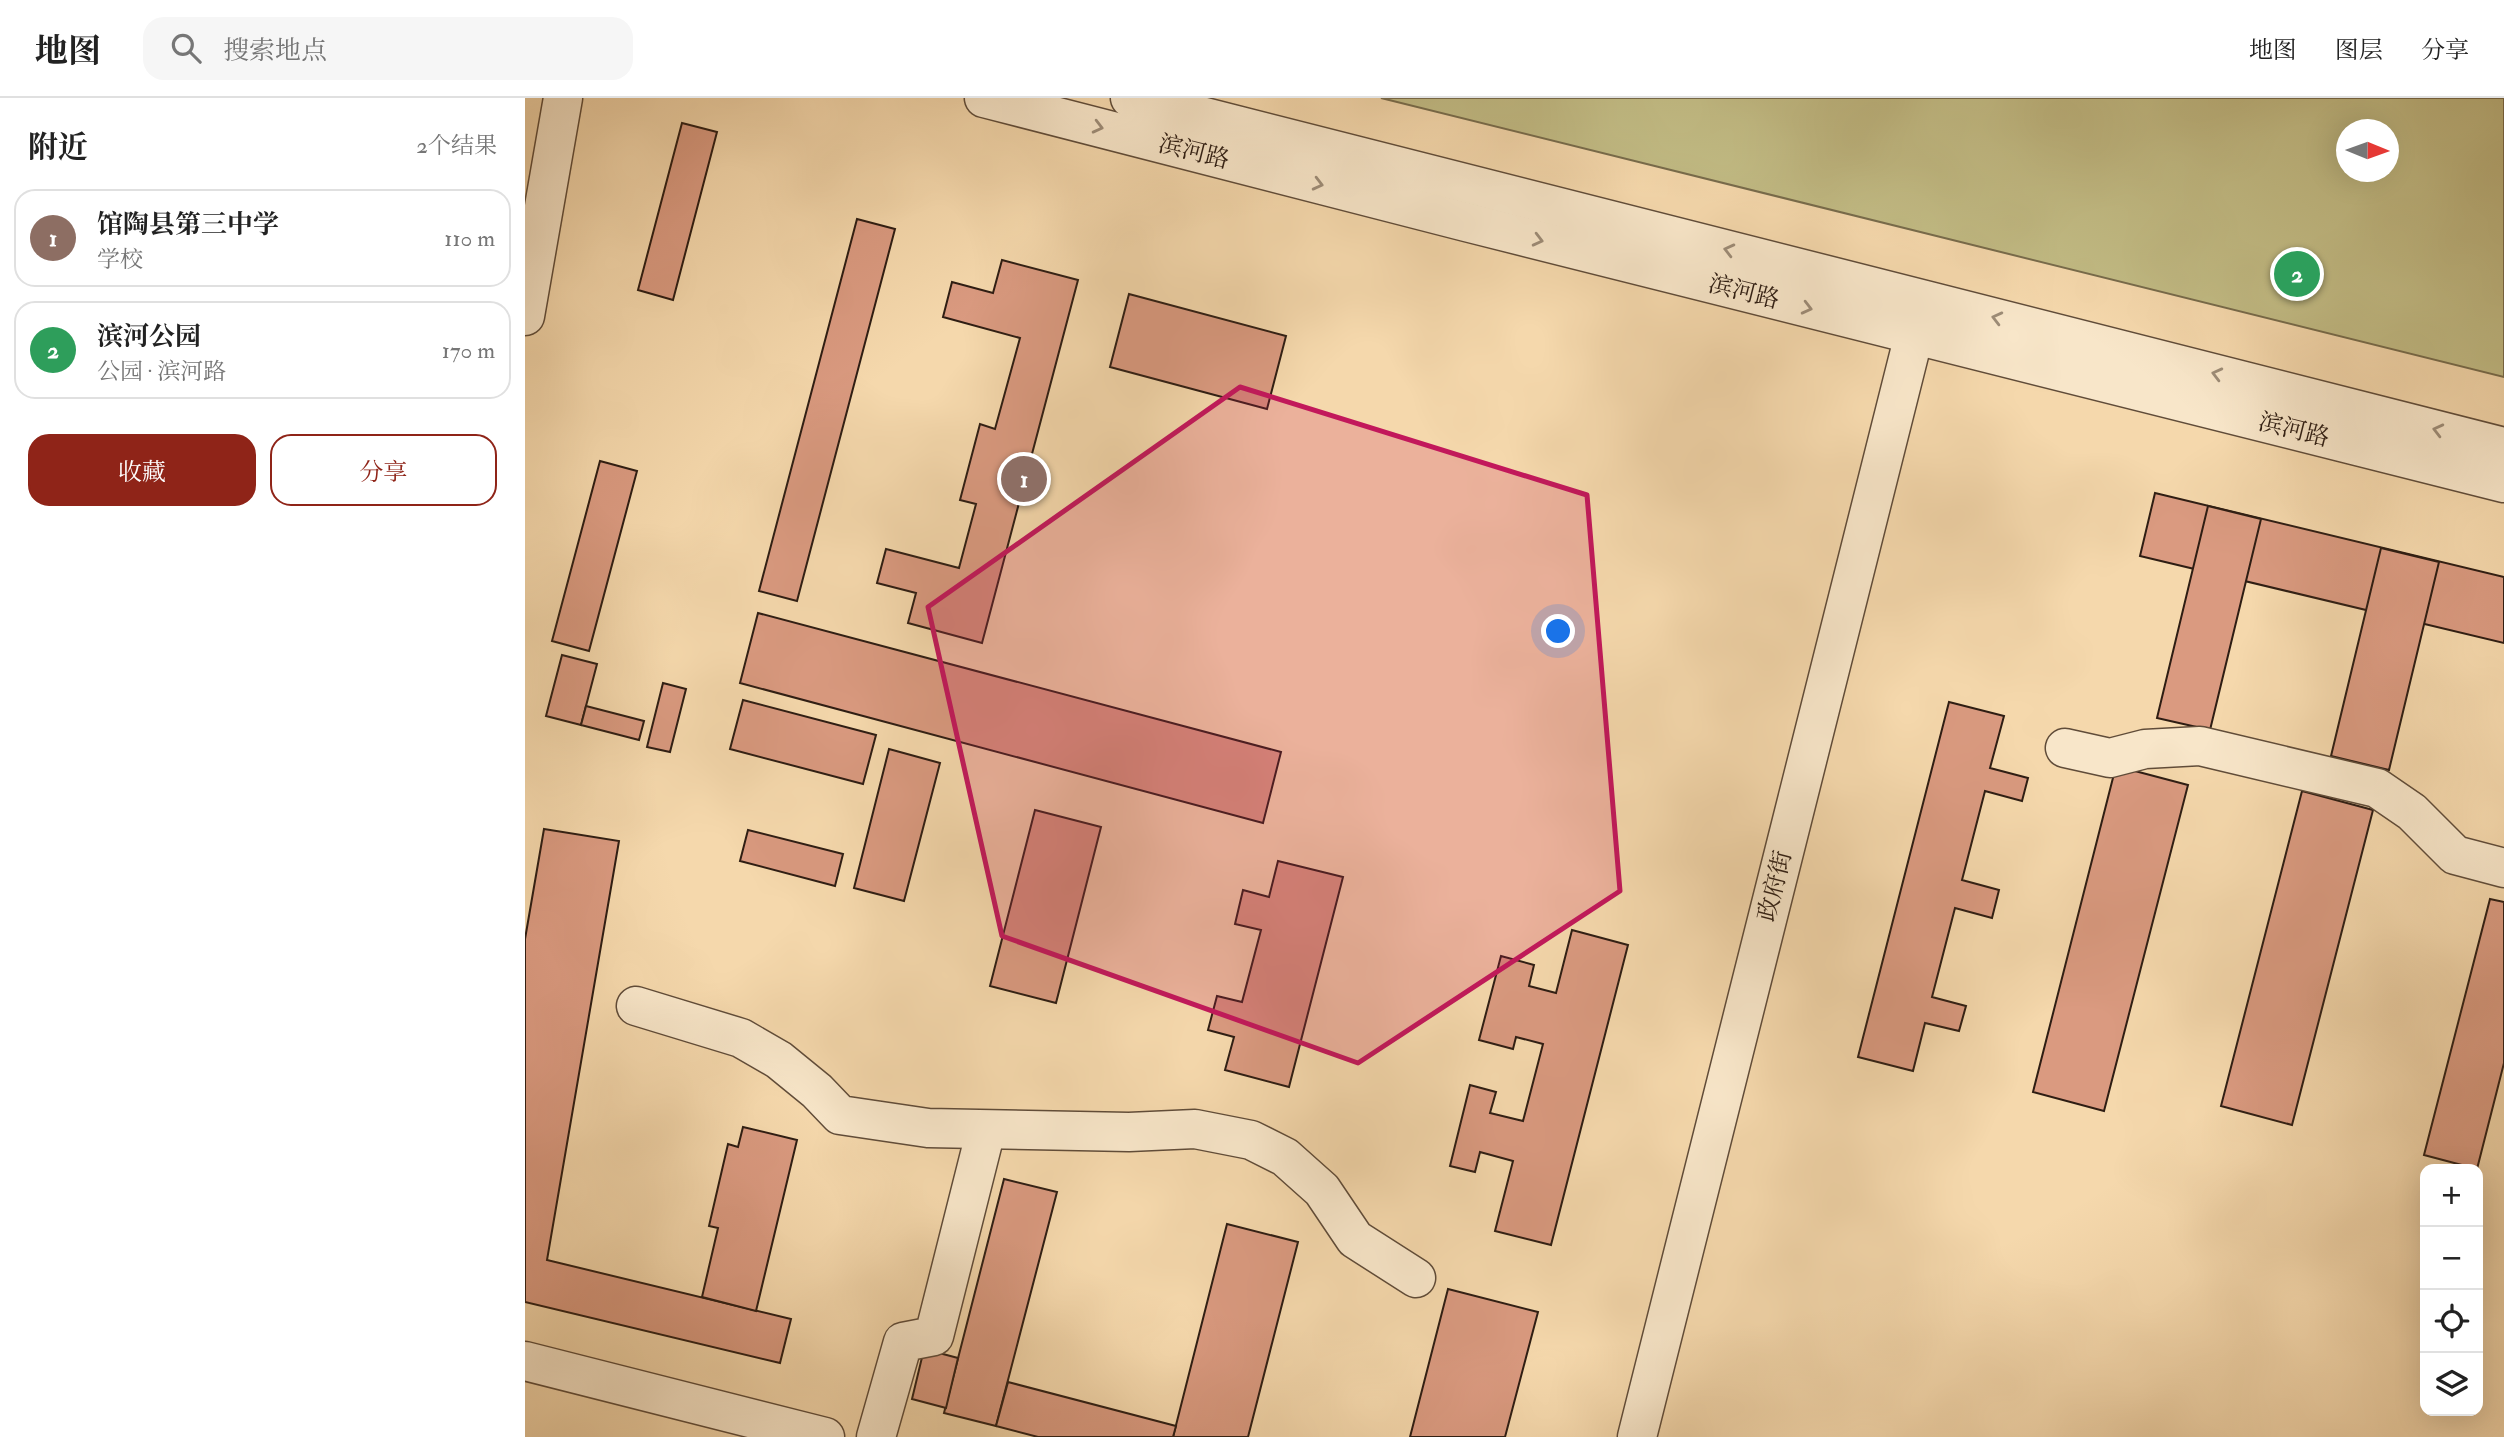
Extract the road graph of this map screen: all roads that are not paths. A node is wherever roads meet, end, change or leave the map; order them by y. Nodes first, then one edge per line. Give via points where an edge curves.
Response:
1 (563, 98) edge
2 (984, 98) edge
3 (1130, 98) edge
4 (525, 316) edge
5 (1914, 335) junction
6 (2504, 447) edge
7 (2504, 483) edge
8 (2065, 748) dead end
9 (2504, 868) edge
10 (636, 1006) dead end
11 (986, 1129) junction
12 (1416, 1278) dead end
13 (525, 1362) edge
14 (825, 1437) edge
15 (876, 1437) edge
16 (1637, 1437) edge

1 - 4 street
2 -> 5 street, 滨河路
6 -> 3 street, 滨河路
5 - 7 street, 滨河路
5 - 16 street, 政府街
8 - 9 street via 2110,758 2145,748 2200,746 2377,788 2412,812 2455,855
10 - 11 street via 740,1038 779,1060 840,1115 928,1129
11 - 12 street via 1195,1129 1251,1140 1285,1157 1322,1190 1355,1239
11 - 15 street via 934,1336 903,1342
13 - 14 street

